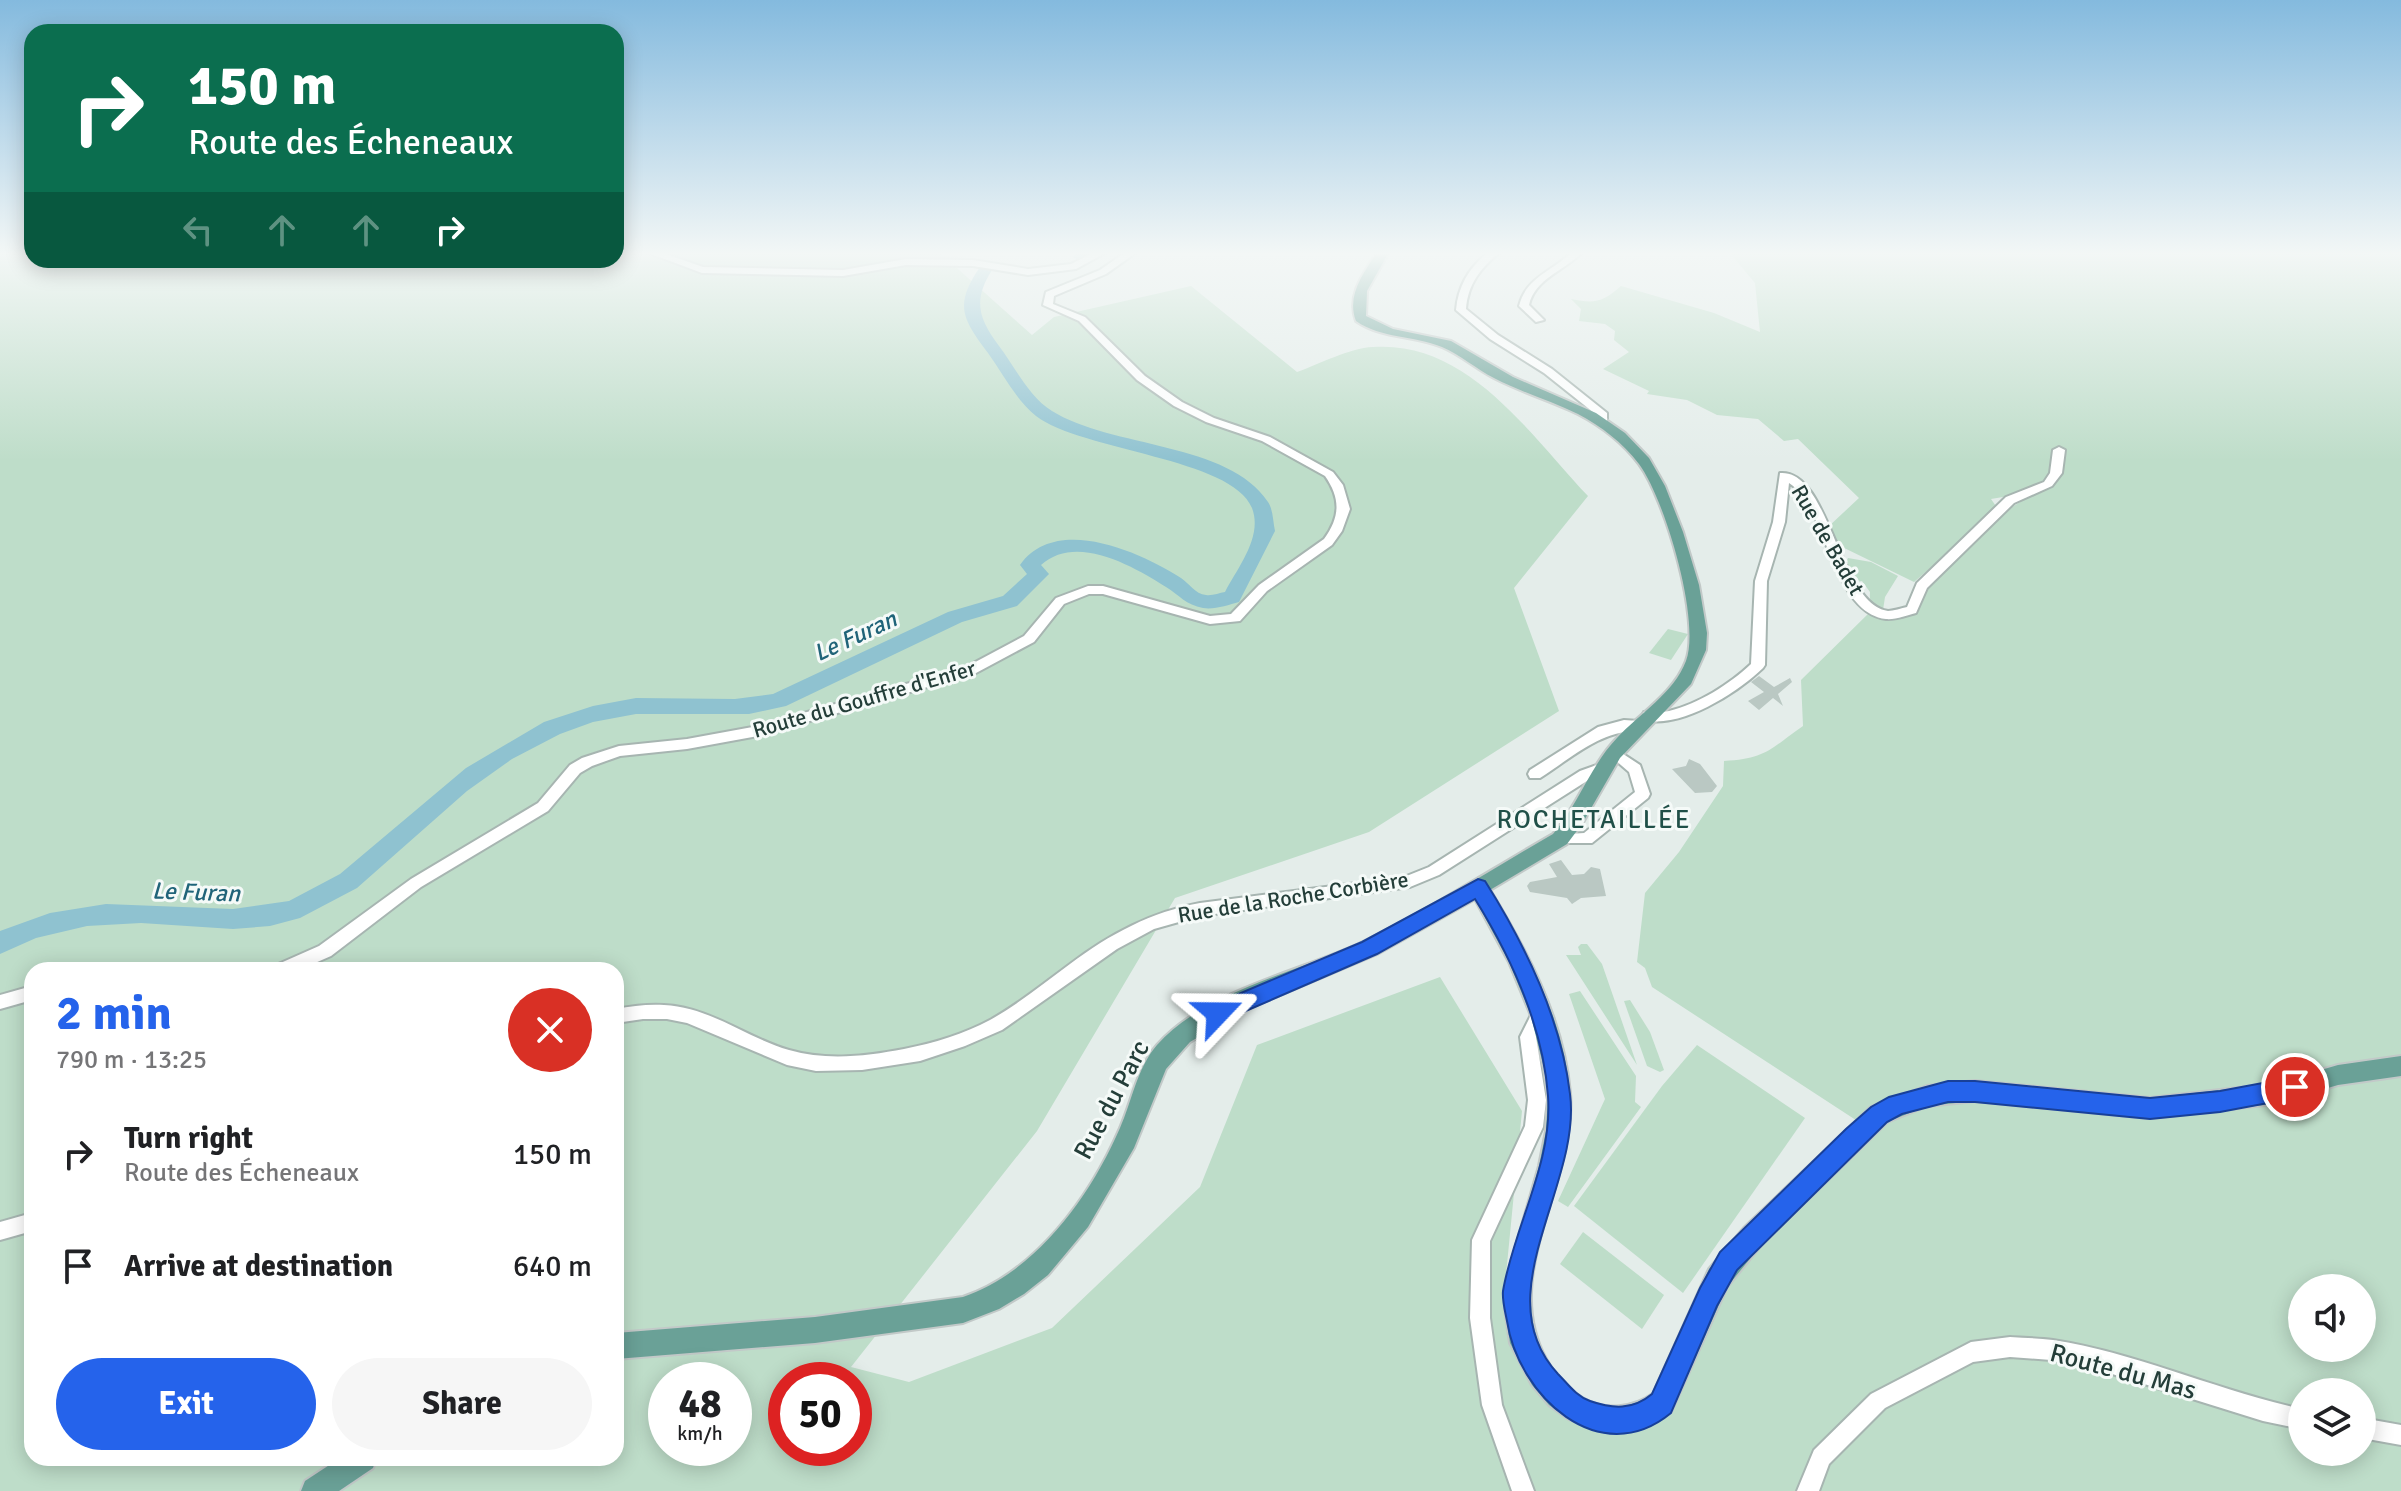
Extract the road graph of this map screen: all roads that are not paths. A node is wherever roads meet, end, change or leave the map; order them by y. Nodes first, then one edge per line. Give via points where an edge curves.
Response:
1 (1085, 322) edge
2 (1364, 322) edge
3 (1475, 322) edge
4 (1603, 423) junction
5 (2059, 450) dead end
6 (1644, 721) junction
7 (1609, 760) junction
8 (1535, 774) dead end
9 (1560, 839) junction
10 (1478, 887) junction
11 (300, 962) edge
12 (24, 995) edge
13 (0, 1002) edge
14 (624, 1014) edge
15 (1539, 1016) junction
16 (2401, 1066) edge
17 (24, 1224) edge
18 (0, 1231) edge
19 (624, 1345) edge
20 (2288, 1417) edge
21 (2376, 1431) edge
22 (2401, 1435) edge
23 (351, 1466) edge
24 (315, 1491) edge
25 (1523, 1491) edge
26 (1808, 1491) edge

1 - 11 street, Route du Gouffre d'Enfer via 1141,378 1178,404 1266,439 1329,474 1344,509 1328,542 1263,588 1235,618 1210,620 1088,590 1060,601 1029,639 971,670 758,731 619,751 587,762 543,807 416,883 325,951
2 - 4 main road via 1447,344 1498,375
3 - 4 street via 1548,371 1603,415
4 - 6 main road via 1649,470 1682,554 1696,608 1698,651 1691,667
5 - 6 street, Rue de Badet via 2056,473 2048,484 2010,500 1921,586 1912,610 1902,615 1882,614 1862,600 1807,497 1793,478 1784,475 1779,522 1761,581 1758,665 1704,701
6 - 7 main road
6 - 8 street via 1603,731
7 - 9 main road via 1576,823
7 - 9 street via 1635,769 1643,794 1587,839
7 - 14 street, Rue de la Roche Corbière via 1434,871 1405,883 1190,911 1151,922 1082,963 1007,1019 967,1039 909,1055 826,1064 789,1058 684,1012 648,1009
9 - 10 main road, Rue du Parc
10 - 15 main road via 1509,937
10 - 19 main road, Rue du Parc via 1370,948 1218,1013 1177,1041 1165,1052 1126,1140 1074,1223 1049,1257 1009,1294 963,1310
12 - 13 street
15 - 16 main road via 1557,1072 1560,1123 1518,1280 1516,1307 1528,1355 1552,1391 1587,1414 1623,1421 1662,1403 1729,1261 1854,1136 1897,1104 1948,1091 1975,1091 2150,1108 2273,1094 2338,1075
15 - 25 street via 1528,1037 1537,1100 1534,1127 1481,1240 1480,1318 1492,1405
17 - 18 street
20 - 26 street, Route du Mas via 2104,1362 2010,1345 1988,1348 1878,1401 1821,1457
21 - 22 street
23 - 24 main road

